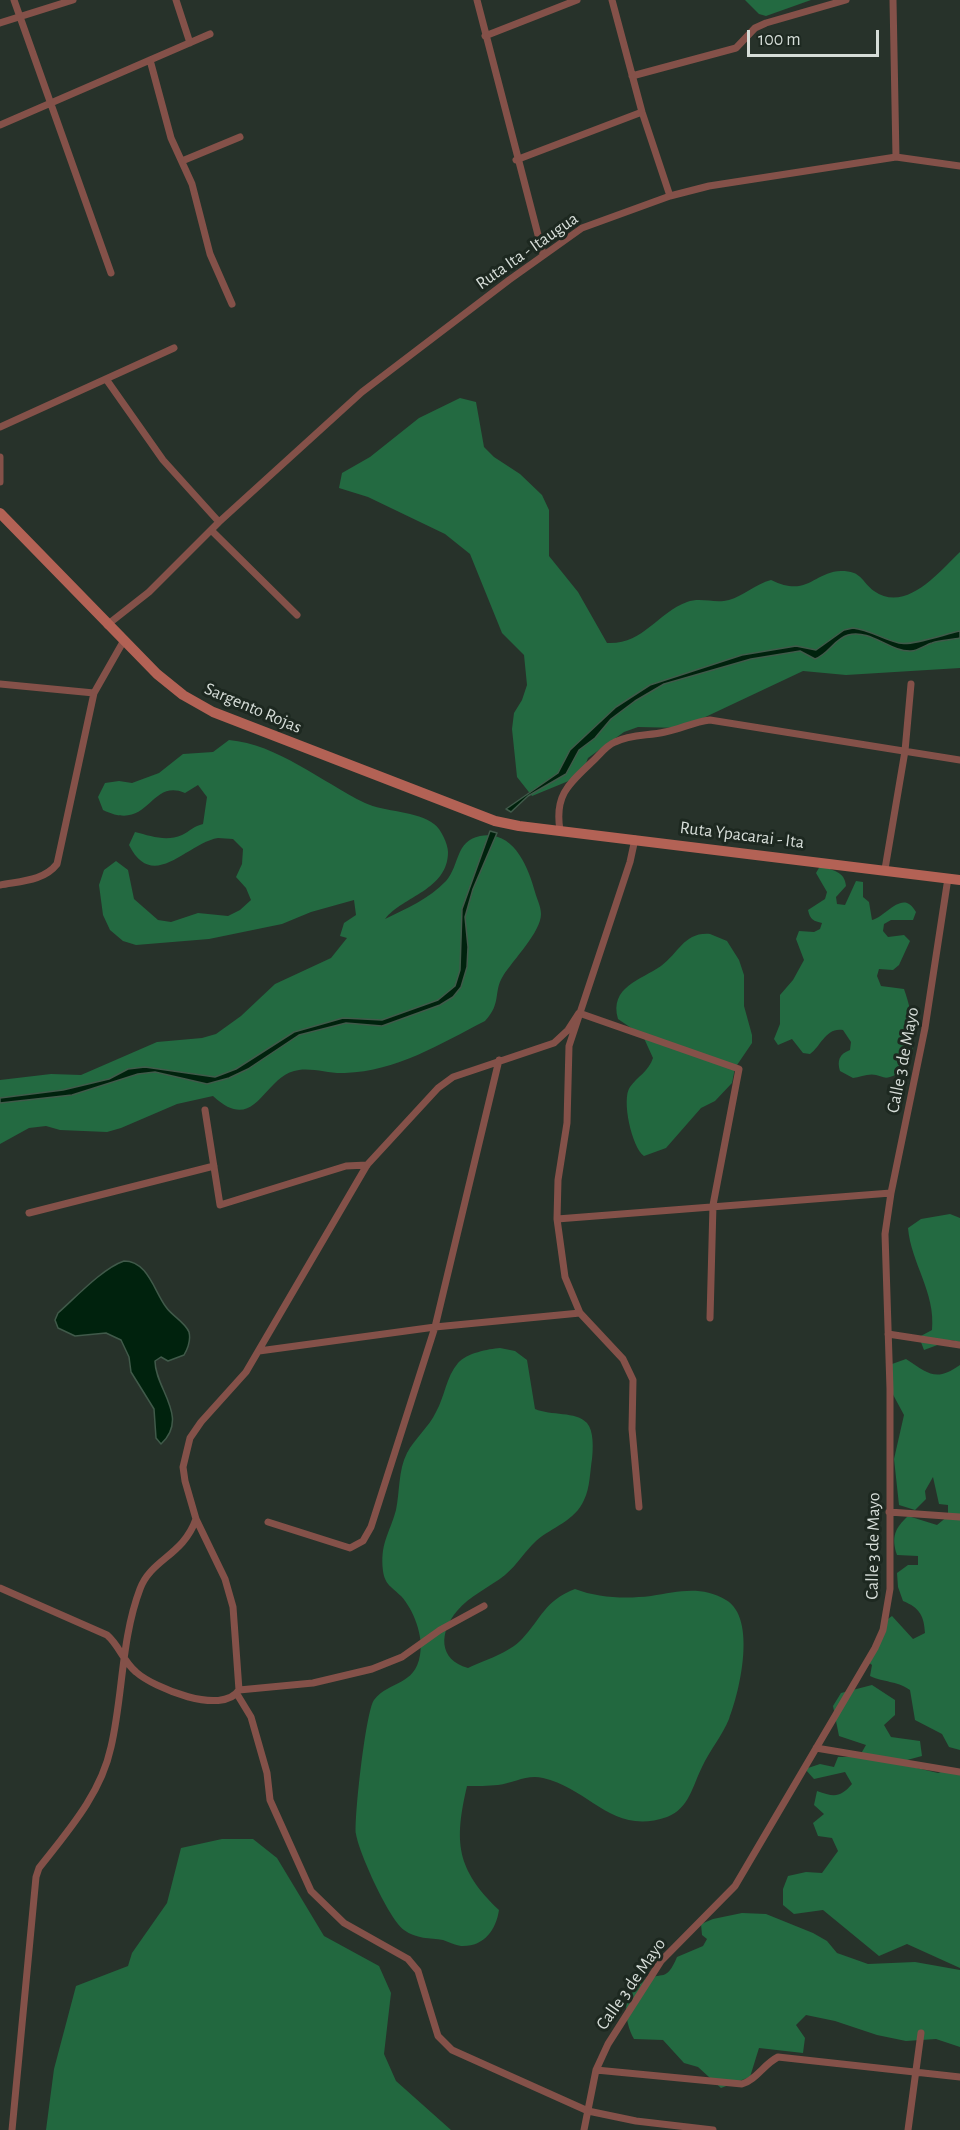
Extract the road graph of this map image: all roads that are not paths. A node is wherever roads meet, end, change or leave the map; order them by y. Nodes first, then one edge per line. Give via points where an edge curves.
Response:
1 (14, 0) edge
2 (73, 0) edge
3 (176, 0) edge
4 (477, 0) edge
5 (577, 0) edge
6 (612, 0) edge
7 (846, 0) edge
8 (893, 0) edge
9 (21, 18) junction
10 (0, 23) edge
11 (210, 34) dead end
12 (485, 36) junction
13 (190, 43) junction
14 (150, 60) junction
15 (632, 76) junction
16 (52, 102) junction
17 (642, 112) junction
18 (0, 125) edge
19 (240, 137) dead end
20 (896, 157) junction
21 (516, 160) junction
22 (182, 162) junction
23 (960, 166) edge
24 (670, 196) junction
25 (543, 254) junction
26 (111, 273) dead end
27 (232, 304) dead end
28 (174, 348) dead end
29 (106, 379) junction
30 (0, 426) edge
31 (0, 457) edge
32 (0, 482) edge
33 (0, 513) edge
34 (219, 522) junction
35 (212, 531) junction
36 (297, 615) dead end
37 (106, 625) junction
38 (123, 642) junction
39 (0, 684) edge
40 (911, 684) dead end
41 (94, 693) junction
42 (905, 751) junction
43 (960, 760) edge
44 (519, 826) joint
45 (560, 830) junction
46 (635, 839) junction
47 (885, 869) junction
48 (948, 878) junction
49 (960, 880) edge
50 (0, 885) edge
51 (579, 1013) junction
52 (499, 1060) junction
53 (205, 1110) dead end
54 (367, 1165) junction
55 (213, 1166) junction
56 (891, 1193) junction
57 (713, 1205) junction
58 (29, 1213) dead end
59 (557, 1219) junction
60 (580, 1313) junction
61 (710, 1318) dead end
62 (435, 1327) junction
63 (888, 1334) junction
64 (960, 1345) edge
65 (259, 1351) junction
66 (639, 1507) dead end
67 (889, 1512) junction
68 (960, 1517) edge
69 (195, 1519) junction
70 (268, 1522) dead end
71 (0, 1588) edge
72 (484, 1606) dead end
73 (125, 1659) junction
74 (238, 1692) junction
75 (816, 1748) junction
76 (960, 1772) edge
77 (921, 2033) dead end
78 (596, 2070) junction
79 (916, 2072) junction
80 (960, 2077) edge
81 (588, 2111) junction
82 (12, 2130) edge
83 (584, 2130) edge
84 (713, 2130) edge
85 (908, 2130) edge

1 - 9 street
2 - 9 street
3 - 13 street
4 - 12 street
5 - 12 street
6 - 15 street
7 - 15 street via 766,23 755,28 736,48
8 - 20 street
9 - 10 street
9 - 16 street
11 - 13 street
12 - 21 street
13 - 14 street
14 - 16 street
14 - 22 street via 171,138
15 - 17 street
16 - 18 street
16 - 26 street
17 - 21 street
17 - 24 street
19 - 22 street
20 - 23 street, Ruta Ita - Itaugua
20 - 24 street, Ruta Ita - Itaugua via 709,186
21 - 25 street
22 - 27 street via 192,184 210,254
24 - 25 street, Ruta Ita - Itaugua via 582,228
25 - 34 street, Ruta Ita - Itaugua via 362,392
28 - 29 street
29 - 30 street
29 - 34 street via 163,459
31 - 32 street
33 - 37 street, Sargento Rojas
34 - 35 street, Ruta Ita - Itaugua
35 - 36 street
35 - 37 street, Ruta Ita - Itaugua via 149,592
37 - 38 street, Sargento Rojas
38 - 41 street
38 - 44 street, Sargento Rojas via 183,695 213,712 495,821
39 - 41 street
40 - 42 street
41 - 50 street via 57,864 38,878
42 - 43 street
42 - 45 street via 710,720 690,722 666,732 611,743 562,795 557,813
42 - 47 street
44 - 45 street, Ruta Ypacarai - Ita
45 - 46 street, Ruta Ypacarai - Ita
46 - 47 street, Ruta Ypacarai - Ita
46 - 51 street
47 - 48 street, Ruta Ypacarai - Ita
48 - 49 street, Ruta Ypacarai - Ita
48 - 56 street, Calle 3 de Mayo via 927,1018
51 - 52 street via 554,1043
51 - 57 street via 739,1069
51 - 59 street via 569,1046 567,1123 558,1180
52 - 54 street via 453,1077 438,1088
52 - 62 street
53 - 55 street
54 - 55 street via 346,1166 219,1205
54 - 65 street
55 - 58 street
56 - 57 street
56 - 63 street, Calle 3 de Mayo via 885,1234
57 - 59 street
57 - 61 street
59 - 60 street via 565,1277
60 - 62 street
60 - 66 street via 623,1359 633,1380 632,1429
62 - 65 street
62 - 70 street via 363,1541 350,1548
63 - 64 street
63 - 67 street, Calle 3 de Mayo
65 - 69 street via 190,1438 183,1467
67 - 68 street
67 - 75 street, Calle 3 de Mayo via 890,1589 883,1630
69 - 73 street via 190,1534 148,1574 140,1588
69 - 74 street via 225,1579 233,1607
71 - 73 street via 107,1635
72 - 74 street via 402,1657 372,1670 313,1683
73 - 74 street via 135,1672 176,1693 221,1701
73 - 82 street via 111,1748 102,1774 86,1807 39,1868 36,1878
74 - 81 street via 254,1726 270,1800 318,1900 344,1923 408,1959 418,1971 438,2036 452,2050
75 - 76 street
75 - 78 street, Calle 3 de Mayo via 735,1886 662,1961 608,2043
77 - 79 street
78 - 79 street via 742,2084 778,2057
78 - 81 street, Calle 3 de Mayo
79 - 80 street
79 - 85 street
81 - 83 street, Calle 3 de Mayo
81 - 84 street

